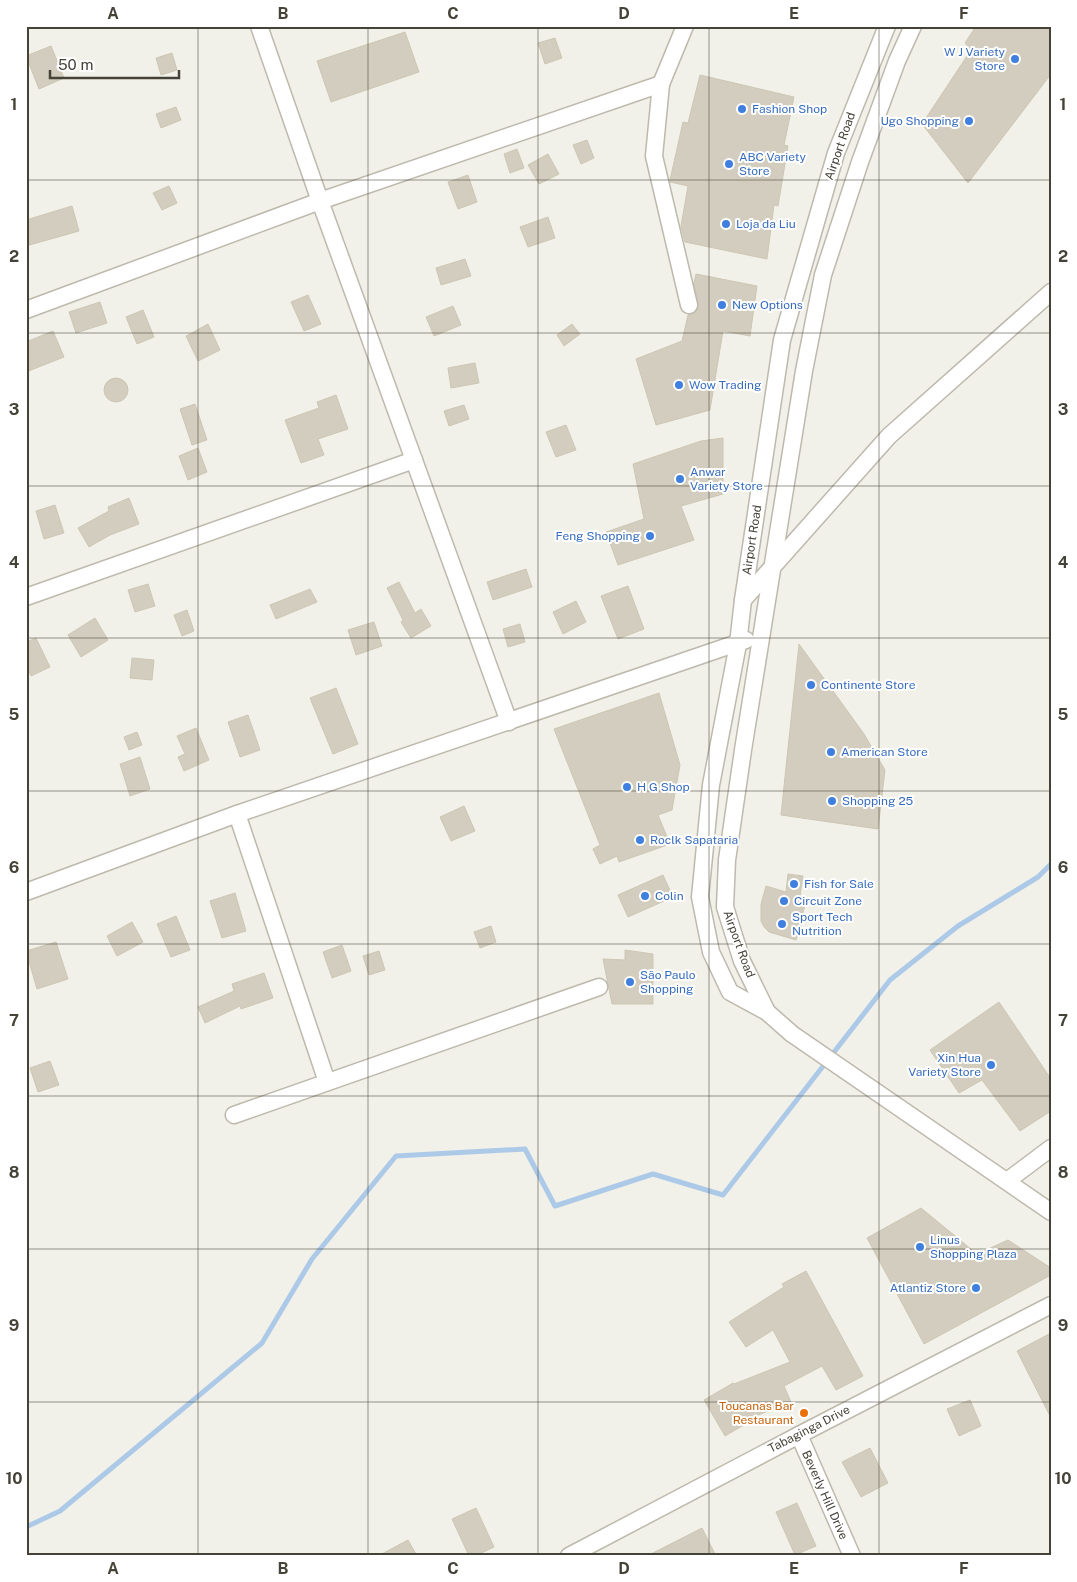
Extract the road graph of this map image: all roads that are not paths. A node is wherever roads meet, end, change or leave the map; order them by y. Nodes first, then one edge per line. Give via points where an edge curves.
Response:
1 (259, 26) edge
2 (685, 26) edge
3 (887, 26) edge
4 (914, 26) edge
5 (880, 42) junction
6 (902, 51) junction
7 (662, 84) junction
8 (320, 201) junction
9 (1051, 292) edge
10 (689, 305) dead end
11 (26, 310) edge
12 (414, 460) junction
13 (773, 566) junction
14 (26, 597) edge
15 (743, 600) junction
16 (762, 634) junction
17 (738, 644) junction
18 (509, 722) junction
19 (238, 814) junction
20 (26, 892) edge
21 (598, 987) dead end
22 (767, 1012) junction
23 (327, 1082) junction
24 (234, 1115) dead end
25 (1051, 1148) edge
26 (1007, 1181) junction
27 (1051, 1212) edge
28 (1051, 1305) edge
29 (799, 1435) junction
30 (569, 1556) edge
31 (852, 1556) edge

1 - 8 street
2 - 7 street
3 - 5 street, Airport Road
4 - 6 street, Airport Road
5 - 6 street
5 - 15 street, Airport Road via 836,154 782,340
6 - 13 street, Airport Road via 860,162 823,275
7 - 8 street
7 - 10 street via 654,156
8 - 11 street
8 - 12 street
9 - 13 street via 888,436
12 - 14 street
12 - 18 street
13 - 15 street
13 - 16 street, Airport Road
15 - 17 street, Airport Road
16 - 17 street
16 - 22 street, Airport Road via 727,860 725,907 742,961
17 - 18 street
17 - 22 street, Airport Road via 711,785 700,897 711,952 730,992
18 - 19 street
19 - 20 street
19 - 23 street
21 - 23 street
22 - 26 street, Airport Road via 834,1064
23 - 24 street
25 - 26 street
26 - 27 street, Airport Road
28 - 29 street, Tabaginga Drive
29 - 30 street, Tabaginga Drive
29 - 31 street, Beverly Hill Drive

